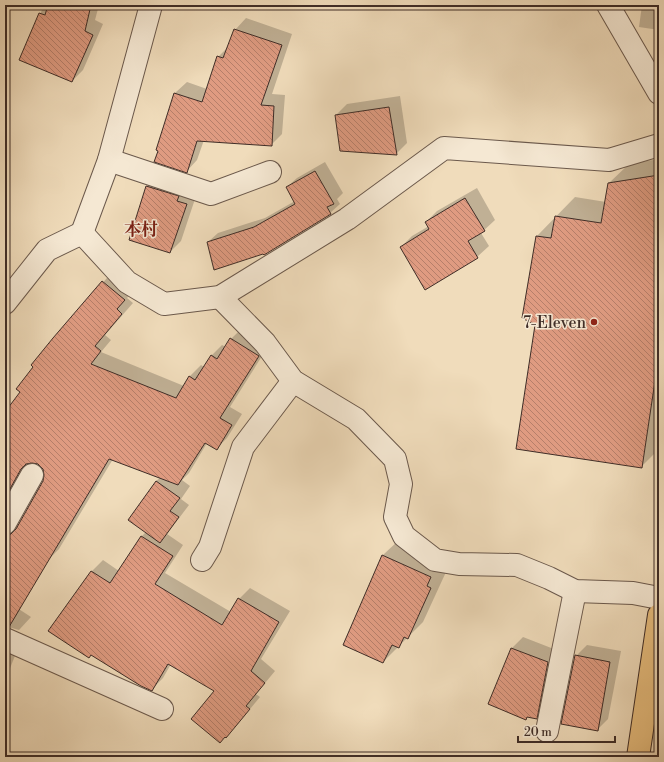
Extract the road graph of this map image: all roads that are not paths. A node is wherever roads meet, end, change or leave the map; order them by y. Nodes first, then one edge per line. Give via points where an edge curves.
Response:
1 (151, 5) edge
2 (608, 5) edge
3 (659, 93) edge
4 (659, 145) edge
5 (109, 160) junction
6 (270, 172) dead end
7 (82, 233) junction
8 (220, 297) junction
9 (5, 303) edge
10 (294, 381) junction
11 (32, 475) dead end
12 (5, 523) edge
13 (202, 560) dead end
14 (575, 591) junction
15 (659, 598) edge
16 (659, 615) edge
17 (5, 639) edge
18 (162, 709) dead end
19 (547, 731) dead end
20 (638, 757) edge

1 - 5 street
2 - 3 street
4 - 8 street via 609,160 444,148 347,219
5 - 6 street via 211,194
5 - 7 street
7 - 8 street via 127,282 164,304
7 - 9 street via 47,250
8 - 10 street via 266,343
10 - 13 street via 243,447 210,547
10 - 14 street via 356,419 395,459 401,484 395,516 404,536 435,560 459,564 517,565
11 - 12 street
14 - 15 street via 633,593
14 - 19 street
16 - 20 highway
17 - 18 street

